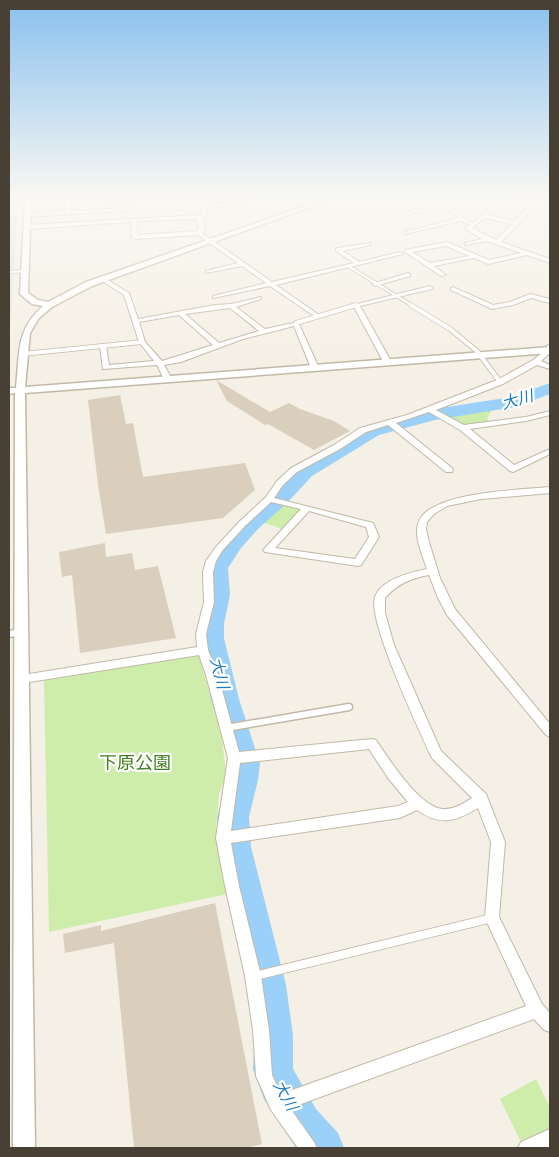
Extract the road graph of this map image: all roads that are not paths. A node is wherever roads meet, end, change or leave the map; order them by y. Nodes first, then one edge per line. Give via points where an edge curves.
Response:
1 (25, 252) edge
2 (177, 252) edge
3 (225, 252) edge
4 (341, 252) edge
5 (408, 252) edge
6 (466, 252) edge
7 (523, 252) edge
8 (526, 253) junction
9 (400, 254) dead end
10 (475, 256) junction
11 (550, 261) edge
12 (243, 264) junction
13 (359, 264) junction
14 (348, 266) junction
15 (429, 266) junction
16 (24, 271) junction
17 (9, 272) edge
18 (208, 272) dead end
19 (408, 275) dead end
20 (443, 275) dead end
21 (102, 278) junction
22 (272, 284) junction
23 (375, 284) junction
24 (430, 288) dead end
25 (453, 289) dead end
26 (394, 295) junction
27 (215, 297) dead end
28 (259, 298) dead end
29 (550, 301) edge
30 (49, 305) junction
31 (356, 305) junction
32 (231, 306) junction
33 (180, 313) junction
34 (317, 316) junction
35 (136, 321) junction
36 (296, 323) junction
37 (264, 332) junction
38 (142, 342) junction
39 (103, 346) junction
40 (218, 346) junction
41 (550, 346) edge
42 (550, 350) edge
43 (23, 354) junction
44 (480, 356) junction
45 (536, 362) junction
46 (388, 363) junction
47 (159, 364) junction
48 (550, 367) edge
49 (315, 368) junction
50 (168, 379) junction
51 (500, 382) junction
52 (14, 391) edge
53 (432, 411) junction
54 (550, 413) edge
55 (389, 422) junction
56 (463, 428) junction
57 (550, 451) edge
58 (449, 470) dead end
59 (550, 490) edge
60 (270, 499) junction
61 (307, 508) junction
62 (432, 570) junction
63 (16, 633) edge
64 (203, 650) junction
65 (24, 679) junction
66 (349, 707) dead end
67 (225, 728) junction
68 (550, 732) edge
69 (235, 757) junction
70 (481, 798) junction
71 (418, 803) junction
72 (224, 838) junction
73 (492, 918) junction
74 (254, 976) junction
75 (536, 1010) junction
76 (550, 1024) edge
77 (278, 1104) junction
78 (550, 1138) edge
79 (24, 1148) edge
80 (308, 1148) edge
81 (529, 1148) edge

1 - 16 street
2 - 21 street
3 - 12 street
4 - 13 street
5 - 15 street
6 - 10 street
7 - 8 street
8 - 10 street via 496,262
8 - 11 street
9 - 13 street
10 - 15 street
12 - 18 street
12 - 22 street
13 - 14 street
14 - 22 street
14 - 23 lane
15 - 20 street
16 - 17 lane
16 - 30 street via 26,297
19 - 23 street
21 - 30 street
21 - 35 street via 127,294
22 - 27 street
22 - 34 street
23 - 26 lane
24 - 26 street
25 - 29 street via 492,307 530,296
26 - 31 street
26 - 44 lane via 450,329
28 - 32 street
30 - 43 street via 26,333
31 - 34 lane
31 - 46 street
32 - 33 street
32 - 37 street
33 - 35 street
33 - 40 street
34 - 36 lane
35 - 38 street
36 - 37 street
36 - 49 street
37 - 40 street
38 - 39 lane
38 - 47 street
39 - 43 lane
39 - 47 street via 106,367
40 - 47 street
41 - 42 street
42 - 44 street
42 - 45 street
43 - 52 street
44 - 46 street
44 - 51 lane
45 - 48 street
45 - 51 street
46 - 49 street
47 - 50 street
49 - 50 street
50 - 52 street
51 - 53 street
52 - 63 street
53 - 55 street
53 - 56 street
54 - 56 street via 526,420
55 - 58 street
55 - 60 street via 363,430 294,470 280,482
56 - 57 street via 513,469
59 - 62 street via 453,500 433,509 422,524
60 - 61 street
60 - 64 street via 242,524 212,561 208,572 209,602 201,634
61 - 61 street via 370,524 374,537 358,563 268,550
62 - 68 street via 451,612
62 - 70 street via 412,574 387,589 380,597 380,613 389,645 436,754
63 - 65 street
64 - 65 street
64 - 67 street
65 - 79 street
66 - 67 lane
67 - 69 street
69 - 71 street via 372,744 392,774
69 - 72 street
70 - 71 street via 471,808 441,816
70 - 73 street via 498,842
71 - 72 street via 400,812
72 - 74 street
73 - 74 lane
73 - 75 street
74 - 77 street via 264,1076
75 - 76 street
75 - 77 street
77 - 80 street
78 - 81 street

